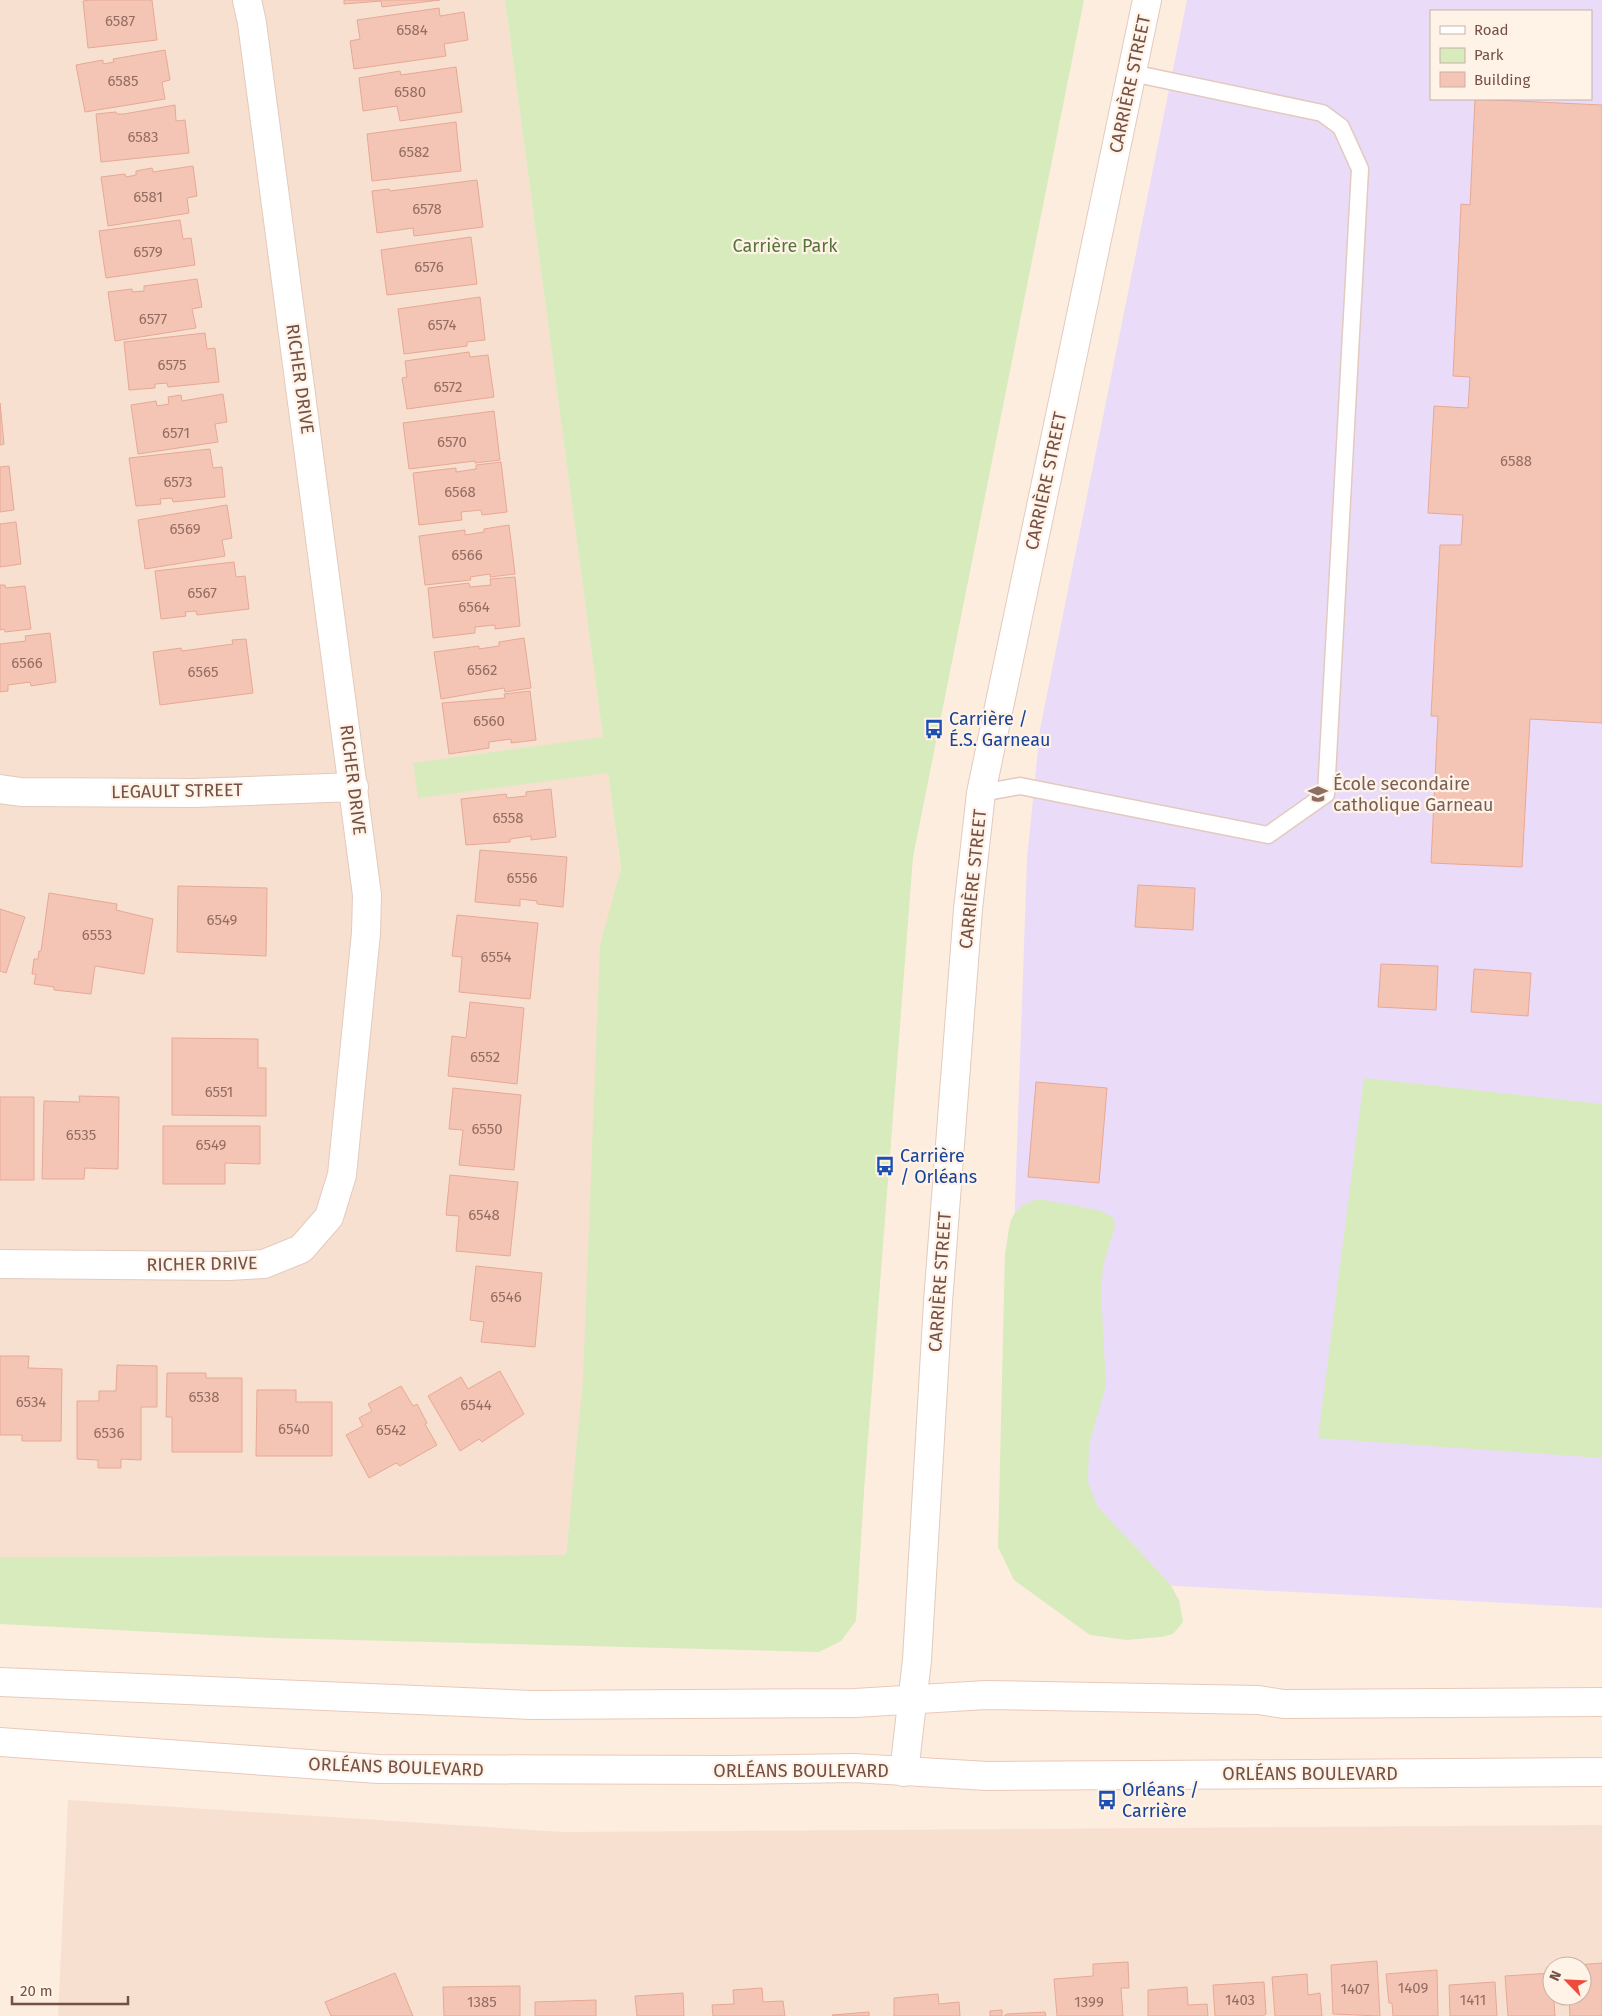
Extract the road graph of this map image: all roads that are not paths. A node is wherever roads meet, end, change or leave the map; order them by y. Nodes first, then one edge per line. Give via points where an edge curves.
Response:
1 (247, 0) edge
2 (1147, 0) edge
3 (1132, 72) junction
4 (354, 787) junction
5 (0, 789) edge
6 (981, 793) junction
7 (0, 1264) edge
8 (0, 1682) edge
9 (914, 1699) junction
10 (1602, 1702) edge
11 (0, 1742) edge
12 (904, 1772) junction
13 (1602, 1772) edge

1 - 4 street, RICHER DRIVE
2 - 3 street, CARRIÈRE STREET
3 - 6 street, CARRIÈRE STREET
3 - 6 lane via 1322,113 1341,127 1360,169 1326,794 1268,835 1020,786
4 - 5 street, LEGAULT STREET via 194,793 21,792
4 - 7 street, RICHER DRIVE via 367,895 366,933 342,1175 329,1217 301,1249 264,1264
6 - 9 street, CARRIÈRE STREET via 968,909 938,1302
8 - 9 street via 532,1705 854,1704
9 - 10 street via 986,1695 1258,1700 1284,1704
9 - 12 street, CARRIÈRE STREET
11 - 12 street, ORLÉANS BOULEVARD via 378,1769 854,1768
12 - 13 street, ORLÉANS BOULEVARD via 987,1776

